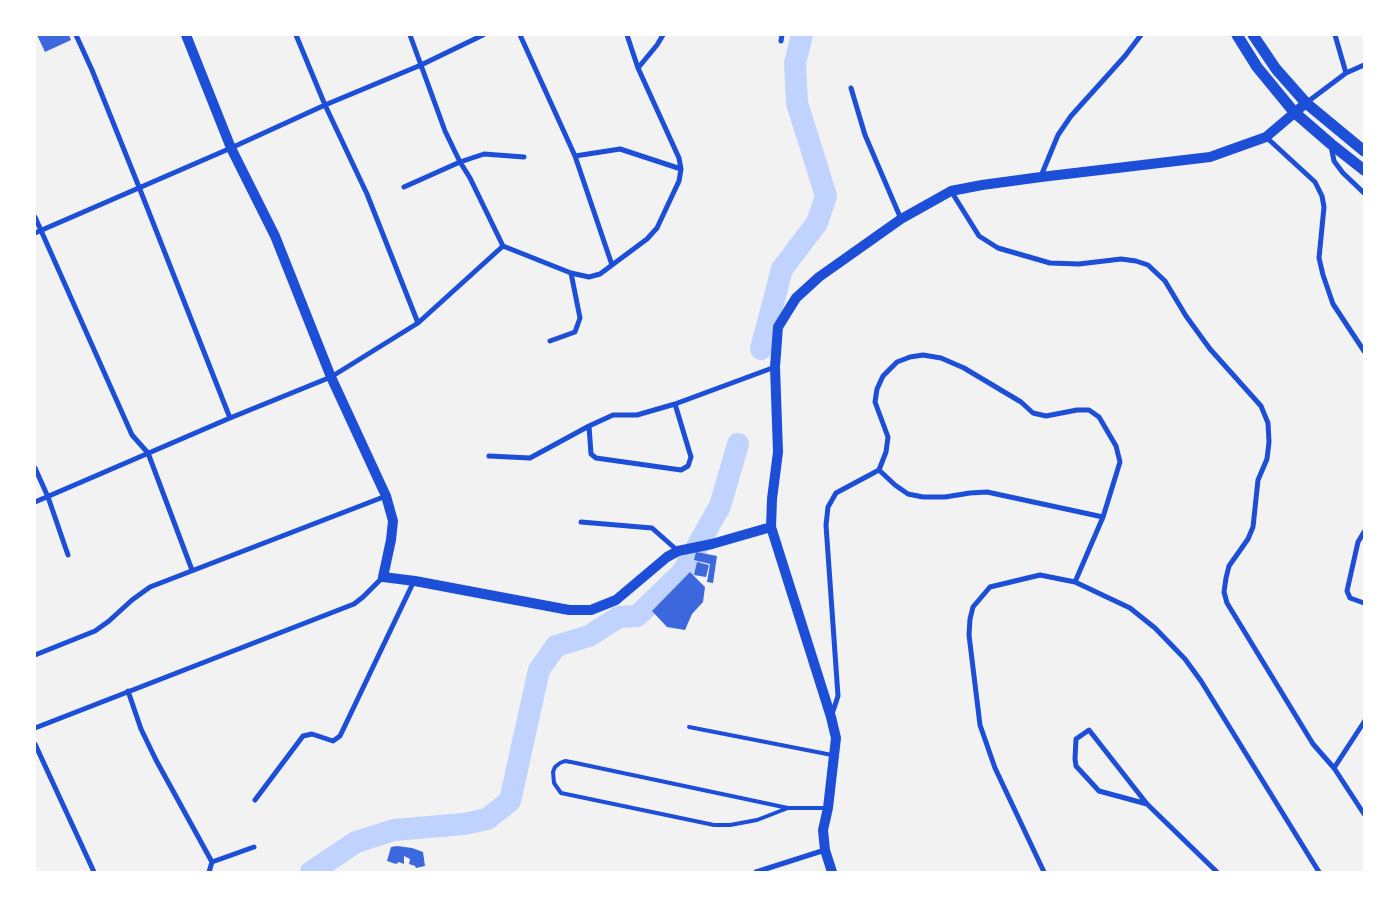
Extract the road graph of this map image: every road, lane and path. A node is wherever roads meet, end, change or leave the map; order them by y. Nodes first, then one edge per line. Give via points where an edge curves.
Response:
1 (76, 35) edge
2 (186, 35) edge
3 (296, 35) edge
4 (410, 35) edge
5 (483, 35) edge
6 (520, 35) edge
7 (627, 35) edge
8 (662, 35) edge
9 (1141, 35) edge
10 (1237, 35) edge
11 (1253, 35) edge
12 (1335, 35) edge
13 (422, 65) junction
14 (1364, 65) edge
15 (638, 68) junction
16 (1346, 73) junction
17 (851, 88) dead end
18 (1306, 103) junction
19 (324, 105) junction
20 (1294, 112) junction
21 (1266, 137) junction
22 (1330, 144) junction
23 (231, 148) junction
24 (1364, 151) edge
25 (524, 156) dead end
26 (574, 156) junction
27 (460, 162) junction
28 (681, 169) junction
29 (1364, 170) edge
30 (1041, 177) junction
31 (139, 187) junction
32 (404, 187) dead end
33 (951, 191) junction
34 (1364, 193) edge
35 (35, 217) edge
36 (901, 219) junction
37 (38, 232) edge
38 (503, 246) junction
39 (612, 266) junction
40 (571, 273) junction
41 (418, 323) junction
42 (550, 341) dead end
43 (1364, 350) edge
44 (775, 367) junction
45 (331, 377) junction
46 (675, 404) junction
47 (230, 418) junction
48 (589, 426) junction
49 (148, 453) junction
50 (489, 456) dead end
51 (35, 468) edge
52 (879, 470) junction
53 (48, 496) junction
54 (386, 496) junction
55 (35, 502) edge
56 (1103, 517) junction
57 (581, 522) dead end
58 (771, 528) junction
59 (1364, 532) edge
60 (678, 551) junction
61 (68, 555) dead end
62 (192, 570) junction
63 (382, 577) junction
64 (414, 581) junction
65 (1074, 582) junction
66 (1364, 603) edge
67 (35, 655) edge
68 (128, 691) junction
69 (831, 717) junction
70 (1364, 722) edge
71 (689, 727) dead end
72 (35, 728) edge
73 (35, 744) edge
74 (835, 756) junction
75 (1334, 768) junction
76 (255, 800) dead end
77 (1147, 804) junction
78 (788, 808) junction
79 (828, 808) junction
80 (1364, 814) edge
81 (254, 847) dead end
82 (825, 850) junction
83 (212, 862) junction
84 (94, 872) edge
85 (209, 872) edge
86 (756, 872) edge
87 (832, 872) edge
88 (1044, 872) edge
89 (1217, 872) edge
90 (1319, 872) edge

1 - 31 street
2 - 23 main road
3 - 19 street
4 - 13 street
5 - 13 street
6 - 26 street
7 - 15 street
8 - 15 street
9 - 30 street via 1071,116 1058,135
10 - 20 main road via 1257,67
11 - 18 main road via 1276,69
12 - 16 street
13 - 19 street
13 - 27 street via 445,131
14 - 16 street
15 - 28 street
16 - 18 street
17 - 36 street via 865,135
18 - 20 main road
18 - 24 main road
19 - 23 street
19 - 41 street via 367,194
20 - 21 main road
20 - 22 main road
21 - 30 main road via 1210,157
21 - 43 street via 1315,182 1322,196 1324,207 1319,258 1323,275 1333,304
22 - 29 main road
22 - 34 street via 1334,161
23 - 31 street
23 - 45 main road via 275,236
25 - 27 street via 484,154
26 - 28 street via 620,149
26 - 39 street
27 - 32 street
27 - 38 street
28 - 39 street via 679,181 657,228
30 - 33 main road
31 - 37 street
31 - 47 street
33 - 36 main road
33 - 75 street via 979,236 998,248 1050,263 1079,264 1121,259 1148,266 1166,281 1210,349 1260,406 1268,423 1267,459 1258,480 1253,528 1229,566 1224,592 1227,603 1313,744
35 - 37 street
36 - 44 main road via 819,277 796,298 778,327
37 - 49 street via 132,435
38 - 40 street
38 - 41 street
39 - 40 street via 589,277
40 - 42 street via 580,318 575,332
41 - 45 street
44 - 46 street
44 - 58 main road via 778,452
45 - 47 street
45 - 54 main road
46 - 48 street via 637,415 613,416
46 - 48 street via 691,457 688,466 681,470 596,458 591,454
47 - 49 street
48 - 50 street via 530,458
49 - 53 street
49 - 62 street
51 - 53 street
52 - 56 street via 908,494 922,497 987,492
52 - 56 street via 888,437 875,402 884,376 897,362 910,357 941,358 1021,402 1032,413 1046,416 1089,410 1100,417 1116,446 1120,462
52 - 69 street via 836,494 828,507 826,525 838,696
53 - 55 street
53 - 61 street
54 - 62 street
54 - 63 main road via 393,521
56 - 65 street
57 - 60 street via 652,528
58 - 60 main road
58 - 69 main road
59 - 66 street via 1358,542 1347,591 1350,598
60 - 64 main road via 616,600 591,610 569,610
62 - 67 street via 150,587 95,631
63 - 64 main road
63 - 68 street via 354,604
64 - 76 street via 340,736 333,741 312,734 303,736
65 - 88 street via 1040,575 990,587 973,607 970,619 969,636 980,725 995,768
65 - 90 street via 1130,608 1185,659
68 - 72 street
68 - 83 street via 156,760
69 - 74 main road via 836,738
70 - 75 street
71 - 74 lane
73 - 84 street
74 - 79 main road
75 - 80 street
77 - 77 street via 1089,730 1076,739 1076,766 1099,791
77 - 89 street
78 - 78 lane via 566,761 555,767 553,772 554,784 561,792 714,825 757,820
78 - 79 lane
79 - 82 main road via 823,830
81 - 83 street
82 - 86 street
82 - 87 main road
83 - 85 street

